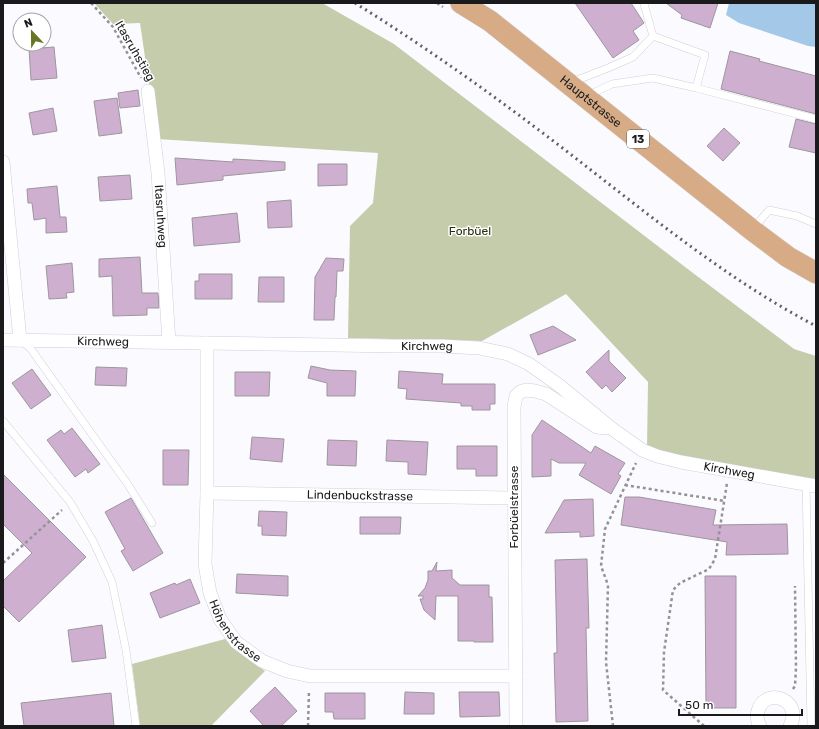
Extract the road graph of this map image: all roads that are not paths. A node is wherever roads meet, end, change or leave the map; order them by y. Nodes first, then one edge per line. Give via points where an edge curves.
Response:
1 (461, 3) edge
2 (644, 4) dead end
3 (653, 36) junction
4 (568, 84) junction
5 (696, 88) junction
6 (148, 91) road end
7 (585, 97) junction
8 (816, 119) edge
9 (3, 162) edge
10 (816, 224) edge
11 (752, 230) junction
12 (816, 273) edge
13 (3, 340) edge
14 (20, 340) junction
15 (169, 342) junction
16 (207, 343) junction
17 (3, 421) edge
18 (611, 428) junction
19 (811, 485) edge
20 (207, 493) junction
21 (514, 498) junction
22 (152, 523) dead end
23 (516, 676) junction
24 (811, 725) edge
25 (136, 726) edge
26 (516, 726) edge
27 (759, 726) edge
28 (790, 726) edge

1 - 4 main road, Hauptstrasse / 13 via 490,21
2 - 3 lane
3 - 4 lane via 633,57
3 - 5 lane via 705,55
4 - 7 main road, Hauptstrasse / 13
5 - 7 lane via 653,78 612,84
5 - 8 lane
6 - 15 street, Itasruhweg via 158,173
7 - 11 main road, Hauptstrasse / 13
9 - 14 street
10 - 11 lane via 797,216 769,210
11 - 12 main road, Hauptstrasse / 13 via 788,257
13 - 14 street, Kirchweg
14 - 15 street, Kirchweg
14 - 22 lane via 31,349 127,483
15 - 16 street, Kirchweg
16 - 18 street, Kirchweg via 442,346 479,348 508,354 529,364 560,386
16 - 20 street, Höhenstrasse
17 - 25 lane via 70,502 93,541 112,582 126,650
18 - 19 street, Kirchweg via 642,450 657,456
18 - 21 street, Forbüelstrasse via 597,427 546,394 526,390 520,392 516,396 514,407
19 - 24 lane
20 - 21 street, Lindenbuckstrasse
20 - 23 street, Höhenstrasse via 205,564 210,593 220,619 236,642 262,660 287,671 310,676
21 - 23 street, Forbüelstrasse
23 - 26 street, Forbüelstrasse
27 - 28 street via 758,708 772,698 785,701 792,708

